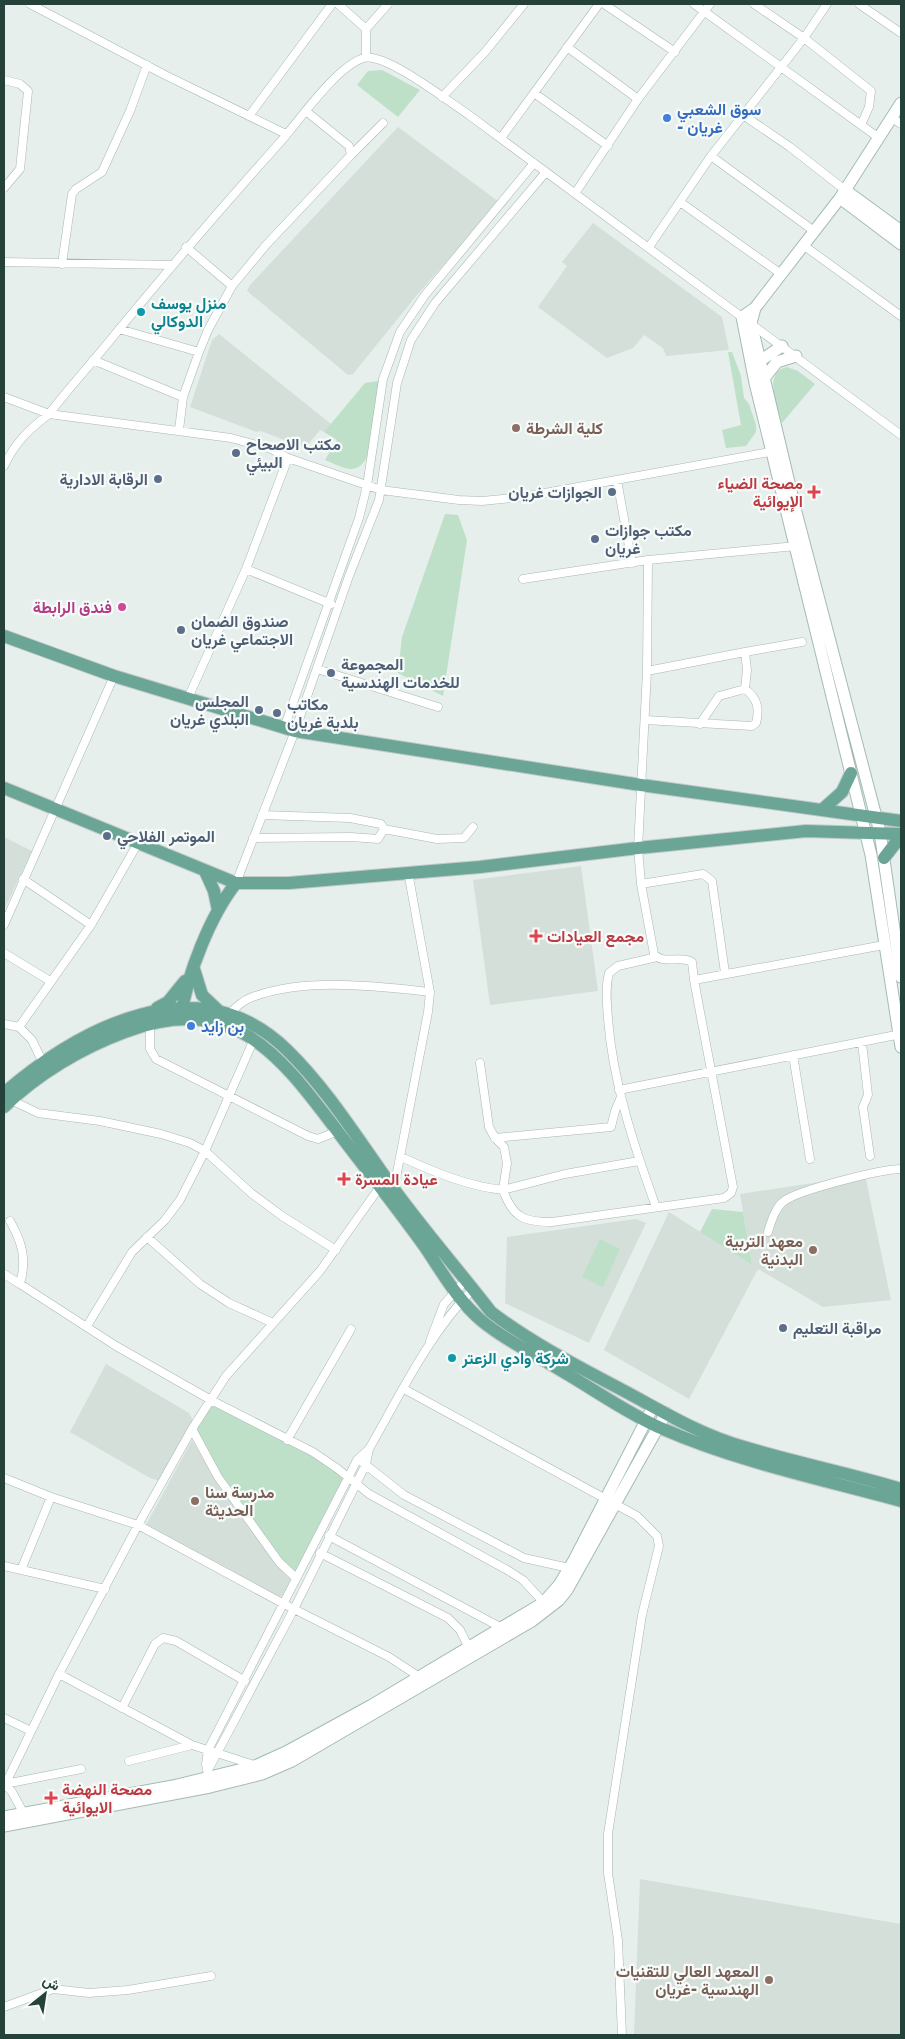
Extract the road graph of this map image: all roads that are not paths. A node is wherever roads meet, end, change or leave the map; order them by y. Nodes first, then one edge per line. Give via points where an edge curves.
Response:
1 (30, 4) edge
2 (332, 4) edge
3 (338, 4) edge
4 (388, 4) edge
5 (524, 4) edge
6 (599, 4) edge
7 (604, 4) edge
8 (694, 4) edge
9 (710, 4) edge
10 (754, 4) edge
11 (828, 4) edge
12 (859, 4) edge
13 (704, 12) junction
14 (366, 29) junction
15 (901, 33) edge
16 (804, 38) junction
17 (567, 47) junction
18 (675, 52) junction
19 (366, 57) junction
20 (147, 66) junction
21 (782, 66) junction
22 (4, 80) edge
23 (534, 93) junction
24 (442, 97) junction
25 (638, 99) junction
26 (901, 102) edge
27 (307, 112) junction
28 (743, 115) junction
29 (249, 116) junction
30 (897, 121) edge
31 (383, 123) dead end
32 (861, 125) junction
33 (286, 134) junction
34 (501, 138) junction
35 (879, 138) junction
36 (608, 146) junction
37 (351, 155) junction
38 (711, 156) junction
39 (534, 163) junction
40 (546, 172) junction
41 (4, 188) edge
42 (576, 192) junction
43 (843, 194) junction
44 (680, 202) junction
45 (814, 231) junction
46 (901, 232) edge
47 (901, 244) edge
48 (803, 245) junction
49 (186, 247) junction
50 (649, 248) junction
51 (4, 262) edge
52 (62, 264) junction
53 (171, 265) junction
54 (781, 274) junction
55 (232, 286) junction
56 (425, 296) junction
57 (435, 303) junction
58 (901, 316) edge
59 (747, 320) junction
60 (120, 329) junction
61 (782, 346) junction
62 (199, 352) junction
63 (796, 356) junction
64 (93, 360) junction
65 (760, 360) junction
66 (752, 368) junction
67 (765, 377) junction
68 (4, 397) edge
69 (183, 397) junction
70 (49, 414) junction
71 (179, 430) junction
72 (901, 435) edge
73 (777, 450) junction
74 (288, 458) junction
75 (4, 466) edge
76 (617, 480) junction
77 (367, 486) junction
78 (381, 490) junction
79 (796, 546) junction
80 (648, 560) junction
81 (632, 563) junction
82 (246, 568) junction
83 (523, 579) dead end
84 (328, 603) junction
85 (339, 606) junction
86 (4, 636) edge
87 (802, 642) dead end
88 (745, 652) junction
89 (317, 669) junction
90 (646, 670) junction
91 (114, 676) junction
92 (744, 689) junction
93 (188, 698) junction
94 (438, 707) dead end
95 (645, 720) junction
96 (700, 724) junction
97 (289, 730) junction
98 (850, 773) junction
99 (640, 785) junction
100 (4, 788) edge
101 (808, 808) junction
102 (56, 809) junction
103 (823, 810) junction
104 (262, 815) junction
105 (861, 816) junction
106 (876, 818) junction
107 (901, 821) edge
108 (473, 827) dead end
109 (384, 830) junction
110 (806, 831) junction
111 (865, 832) junction
112 (880, 832) junction
113 (901, 835) edge
114 (253, 838) junction
115 (138, 843) junction
116 (638, 848) junction
117 (884, 858) junction
118 (205, 871) junction
119 (408, 872) junction
120 (23, 879) junction
121 (236, 883) junction
122 (641, 884) junction
123 (218, 910) junction
124 (4, 925) edge
125 (91, 925) junction
126 (884, 945) junction
127 (4, 953) edge
128 (656, 957) junction
129 (193, 970) junction
130 (725, 973) junction
131 (898, 974) edge
132 (694, 980) junction
133 (50, 981) junction
134 (430, 992) junction
135 (186, 1013) junction
136 (225, 1013) junction
137 (150, 1017) junction
138 (4, 1024) edge
139 (19, 1027) junction
140 (900, 1035) edge
141 (254, 1039) junction
142 (862, 1043) junction
143 (901, 1047) edge
144 (793, 1055) junction
145 (480, 1063) dead end
146 (45, 1067) junction
147 (713, 1072) junction
148 (620, 1094) junction
149 (229, 1096) junction
150 (6, 1100) edge
151 (338, 1131) junction
152 (495, 1138) junction
153 (205, 1151) junction
154 (870, 1156) dead end
155 (401, 1158) junction
156 (810, 1159) dead end
157 (639, 1162) junction
158 (901, 1169) edge
159 (379, 1188) junction
160 (394, 1188) junction
161 (503, 1190) junction
162 (656, 1207) junction
163 (10, 1221) dead end
164 (768, 1232) dead end
165 (147, 1237) junction
166 (336, 1250) junction
167 (4, 1274) edge
168 (20, 1284) junction
169 (470, 1284) junction
170 (458, 1295) junction
171 (273, 1323) junction
172 (87, 1326) junction
173 (351, 1329) dead end
174 (428, 1348) junction
175 (404, 1389) junction
176 (211, 1400) junction
177 (653, 1407) junction
178 (666, 1413) junction
179 (646, 1420) junction
180 (660, 1428) junction
181 (192, 1429) junction
182 (286, 1440) junction
183 (369, 1449) junction
184 (357, 1460) junction
185 (366, 1464) junction
186 (799, 1466) junction
187 (4, 1478) edge
188 (348, 1478) junction
189 (355, 1484) junction
190 (901, 1489) edge
191 (51, 1497) junction
192 (610, 1502) junction
193 (901, 1502) edge
194 (138, 1525) junction
195 (329, 1536) junction
196 (320, 1554) junction
197 (4, 1566) edge
198 (569, 1568) junction
199 (21, 1570) junction
200 (296, 1578) junction
201 (104, 1589) junction
202 (284, 1604) junction
203 (546, 1606) junction
204 (294, 1609) junction
205 (502, 1628) junction
206 (471, 1651) junction
207 (59, 1674) junction
208 (422, 1680) junction
209 (245, 1681) junction
210 (122, 1708) junction
211 (4, 1718) edge
212 (31, 1731) junction
213 (192, 1745) junction
214 (208, 1750) junction
215 (218, 1753) junction
216 (129, 1761) dead end
217 (255, 1766) junction
218 (81, 1769) dead end
219 (209, 1778) junction
220 (4, 1785) edge
221 (24, 1814) junction
222 (4, 1817) edge
223 (4, 1826) edge
224 (211, 1976) dead end
225 (4, 2007) edge
226 (622, 2035) edge

1 - 20 street
2 - 29 street
3 - 14 street
4 - 14 street
5 - 24 street
6 - 17 street
7 - 18 street
8 - 13 street
9 - 13 street
10 - 16 street
11 - 16 street
12 - 15 street
13 - 18 street
13 - 21 street
14 - 19 street
16 - 21 street
16 - 32 street via 871,90 869,107
17 - 23 street
17 - 25 street
18 - 25 street
19 - 24 street via 387,62
19 - 27 street via 349,64 329,83
20 - 29 street
20 - 52 street via 102,172 72,194
21 - 28 street
21 - 32 street
22 - 41 street via 28,90 20,169
23 - 34 street
23 - 36 street
24 - 34 street
25 - 36 street
26 - 30 main road
27 - 33 street
27 - 37 street via 349,146
28 - 38 street
28 - 43 street via 790,147
29 - 33 street
30 - 35 main road
31 - 37 street
32 - 35 street
33 - 49 street
34 - 39 street
35 - 43 main road
36 - 42 street
37 - 55 street
38 - 44 street
38 - 45 street
39 - 40 street
39 - 56 street
40 - 42 street
40 - 57 street
42 - 50 street
43 - 45 main road
43 - 46 main road
43 - 47 main road
44 - 50 street
44 - 54 street
45 - 48 main road
48 - 54 main road
48 - 58 street
49 - 53 street
49 - 55 street
50 - 59 street
51 - 52 street
52 - 53 street
53 - 60 street
54 - 59 main road
55 - 62 street
56 - 57 street
56 - 77 street via 400,332 383,379
57 - 78 street via 411,340 402,364
59 - 61 street
59 - 65 main road
59 - 66 main road
60 - 62 street
60 - 64 street
61 - 63 street
61 - 65 main road
62 - 69 street
63 - 67 main road via 777,362
63 - 72 street
64 - 69 street
64 - 70 street
65 - 66 main road
65 - 67 main road
66 - 73 main road
67 - 73 main road
68 - 70 street
69 - 71 street
70 - 71 street
70 - 75 street via 25,432
71 - 74 street via 231,438 271,449
73 - 76 street
73 - 79 main road
73 - 106 main road
74 - 77 street
74 - 82 street
76 - 78 street via 497,500 437,498
76 - 81 street
77 - 78 street
77 - 84 street via 359,518
78 - 85 street
79 - 80 street
79 - 98 main road
80 - 81 street
80 - 90 street
81 - 83 street
82 - 84 street
82 - 93 street
84 - 85 street
84 - 97 street
85 - 89 street
86 - 91 main road
87 - 88 street
88 - 90 street
88 - 92 street
89 - 94 street
89 - 97 street
90 - 95 street
91 - 93 main road
91 - 102 street
92 - 96 street via 719,696
92 - 96 street via 757,704 756,723 752,726
93 - 97 main road
95 - 96 street
95 - 99 street
97 - 99 main road
97 - 104 street
98 - 103 main road via 842,792
98 - 105 main road
99 - 101 main road
99 - 116 street
100 - 102 main road
101 - 103 main road
101 - 110 main road
102 - 115 main road
102 - 120 street
103 - 105 main road
104 - 109 street via 350,818 381,824
104 - 114 street
105 - 106 main road
105 - 111 main road
106 - 107 main road
106 - 112 main road
108 - 109 street via 464,838 437,839
109 - 114 street via 378,839
110 - 111 main road
110 - 116 main road
111 - 112 main road
111 - 126 main road
112 - 113 main road
112 - 117 main road
113 - 117 main road
114 - 121 street
115 - 118 main road
115 - 125 street
116 - 119 main road
116 - 122 street
117 - 131 main road
118 - 121 main road
118 - 123 main road
119 - 121 main road via 289,883
119 - 134 street
120 - 124 street
120 - 125 street
121 - 123 main road
122 - 128 street
122 - 130 street via 703,874 708,876 712,882
123 - 129 main road
125 - 133 street
126 - 130 street
126 - 131 main road
127 - 133 street
128 - 132 street via 692,962
128 - 148 street via 618,966 609,973 610,1045
129 - 135 main road via 185,991
129 - 136 main road via 202,995
129 - 137 main road via 168,1002
130 - 132 street
131 - 140 main road
132 - 147 street
133 - 139 street
134 - 136 street via 352,986 313,987 274,991 249,998
134 - 155 street
135 - 136 main road
135 - 137 main road
135 - 141 main road via 234,1028
136 - 160 main road via 266,1033 286,1049 338,1111
137 - 146 main road
137 - 149 street via 150,1049 156,1059
138 - 139 street
139 - 146 street via 32,1040
140 - 142 street
140 - 143 main road
141 - 149 street
141 - 151 main road via 280,1059
142 - 144 street
142 - 154 street via 868,1094 863,1107
144 - 147 street
144 - 156 street
145 - 152 street via 486,1115
146 - 150 main road
147 - 148 street
147 - 162 street via 733,1187 731,1193 724,1198
148 - 152 street via 611,1128
148 - 157 street
149 - 151 street via 318,1139
149 - 153 street
150 - 153 street via 38,1113 100,1121 174,1137
151 - 159 main road
152 - 161 street via 504,1148 507,1163
153 - 165 street via 180,1200
153 - 166 street via 251,1193
155 - 160 street
155 - 161 street via 480,1187
157 - 161 street via 565,1174
157 - 162 street
158 - 164 street via 820,1187 784,1201 773,1216
159 - 166 street
159 - 170 main road
160 - 169 main road
161 - 162 street via 507,1202 518,1216 534,1222
163 - 168 street via 24,1252
165 - 171 street via 200,1284 229,1304
165 - 172 street via 132,1252
166 - 171 street
167 - 168 street
168 - 172 street
169 - 170 street
169 - 170 street
169 - 177 main road via 491,1312 507,1324
170 - 174 street
170 - 174 street via 436,1320
170 - 179 main road via 482,1321
171 - 176 street via 226,1376
172 - 176 street
173 - 182 street
174 - 175 street
175 - 183 street
175 - 192 street
176 - 181 street
176 - 182 street
177 - 178 main road
177 - 179 main road
178 - 180 main road
178 - 186 main road via 709,1434
179 - 180 main road
179 - 192 main road
180 - 186 main road via 718,1451
180 - 192 main road
181 - 194 street
181 - 200 street via 218,1477 279,1562
182 - 188 street via 325,1460
183 - 184 street
183 - 185 street
184 - 185 street
184 - 188 street
185 - 189 street
185 - 198 street via 404,1496 524,1558
186 - 190 main road
186 - 193 main road
187 - 191 street
188 - 189 street
188 - 200 street
189 - 195 street
189 - 203 street via 509,1570 523,1580
191 - 194 street
191 - 199 street
192 - 198 main road
192 - 203 main road via 567,1590
192 - 226 street via 649,1526 657,1536 659,1546 642,1615 608,1834 608,1873 618,1940
194 - 201 street
194 - 202 street
195 - 196 street
195 - 205 street
196 - 204 street
196 - 206 street via 448,1618 456,1624
197 - 199 street
198 - 203 main road
199 - 201 street
200 - 202 street
201 - 207 street
202 - 204 street
202 - 209 street
203 - 205 main road
203 - 206 main road
204 - 208 street via 389,1657
204 - 215 street
205 - 206 main road
206 - 208 main road
207 - 210 street
207 - 212 street
208 - 217 main road
208 - 219 main road via 292,1761 262,1774
209 - 210 street via 176,1641 163,1638 155,1644
209 - 214 street
210 - 213 street
211 - 212 street
212 - 220 street
213 - 214 street
213 - 216 street
214 - 215 street
214 - 219 street
215 - 217 street
215 - 219 street
217 - 219 main road
218 - 220 street
219 - 221 main road
219 - 223 main road
220 - 221 street
221 - 222 main road
224 - 225 street via 128,1990 89,1993 54,1989

